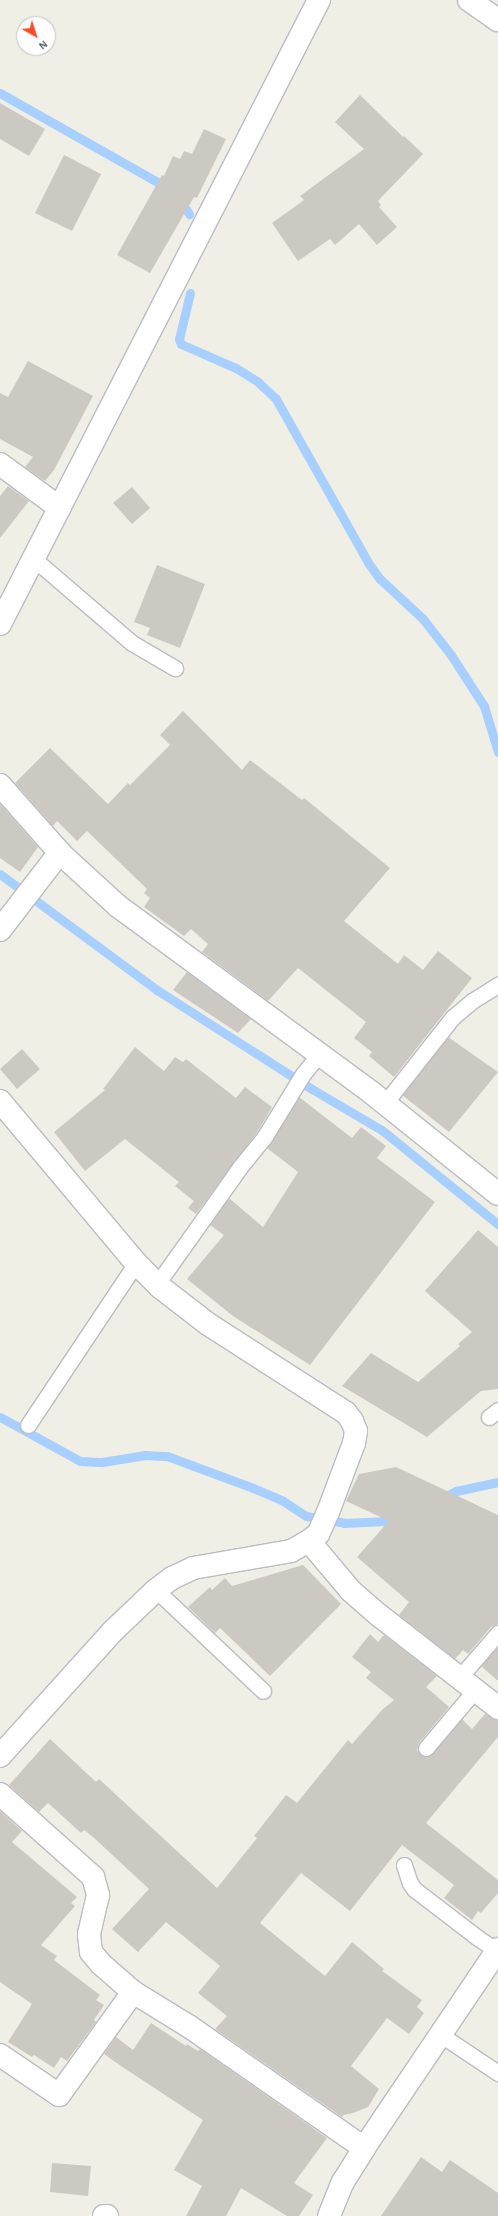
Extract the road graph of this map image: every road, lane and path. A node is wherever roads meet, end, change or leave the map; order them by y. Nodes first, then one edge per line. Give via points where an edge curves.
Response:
1 (318, 0) edge
2 (469, 0) edge
3 (498, 20) edge
4 (0, 464) edge
5 (60, 508) junction
6 (34, 559) junction
7 (0, 624) edge
8 (175, 668) dead end
9 (0, 784) edge
10 (60, 852) junction
11 (0, 930) edge
12 (498, 985) edge
13 (319, 1054) junction
14 (0, 1101) edge
15 (385, 1103) junction
16 (498, 1194) edge
17 (136, 1263) junction
18 (157, 1284) junction
19 (28, 1425) dead end
20 (309, 1541) junction
21 (156, 1590) junction
22 (498, 1633) edge
23 (467, 1684) junction
24 (263, 1692) dead end
25 (498, 1708) edge
26 (426, 1748) dead end
27 (0, 1756) edge
28 (0, 1794) edge
29 (404, 1865) dead end
30 (498, 1950) edge
31 (133, 1992) junction
32 (441, 2034) junction
33 (0, 2055) edge
34 (498, 2073) edge
35 (364, 2148) junction
36 (104, 2216) edge
37 (107, 2216) edge
38 (329, 2216) edge

1 - 5 street
2 - 3 street
4 - 5 street
5 - 6 street
6 - 7 street
6 - 8 lane via 132,643
9 - 10 street
10 - 11 street
10 - 13 street via 119,907
12 - 15 lane via 472,1001 453,1018
13 - 15 street
13 - 18 lane via 303,1074 265,1136
14 - 17 street
15 - 16 street
17 - 18 street
17 - 19 lane
18 - 20 street via 208,1324 346,1413 352,1421 356,1431 354,1443 318,1534
20 - 21 street via 291,1551 193,1568 172,1578
20 - 23 street via 351,1591
21 - 24 lane
21 - 27 street via 114,1630
22 - 23 lane
23 - 25 street
23 - 26 lane
28 - 31 street via 93,1877 98,1895 89,1934 90,1952
29 - 30 lane via 414,1889 478,1938
30 - 32 street
31 - 33 street via 59,2095
31 - 35 street via 190,2027
32 - 34 lane
32 - 35 street
35 - 38 street via 343,2182
36 - 37 street

